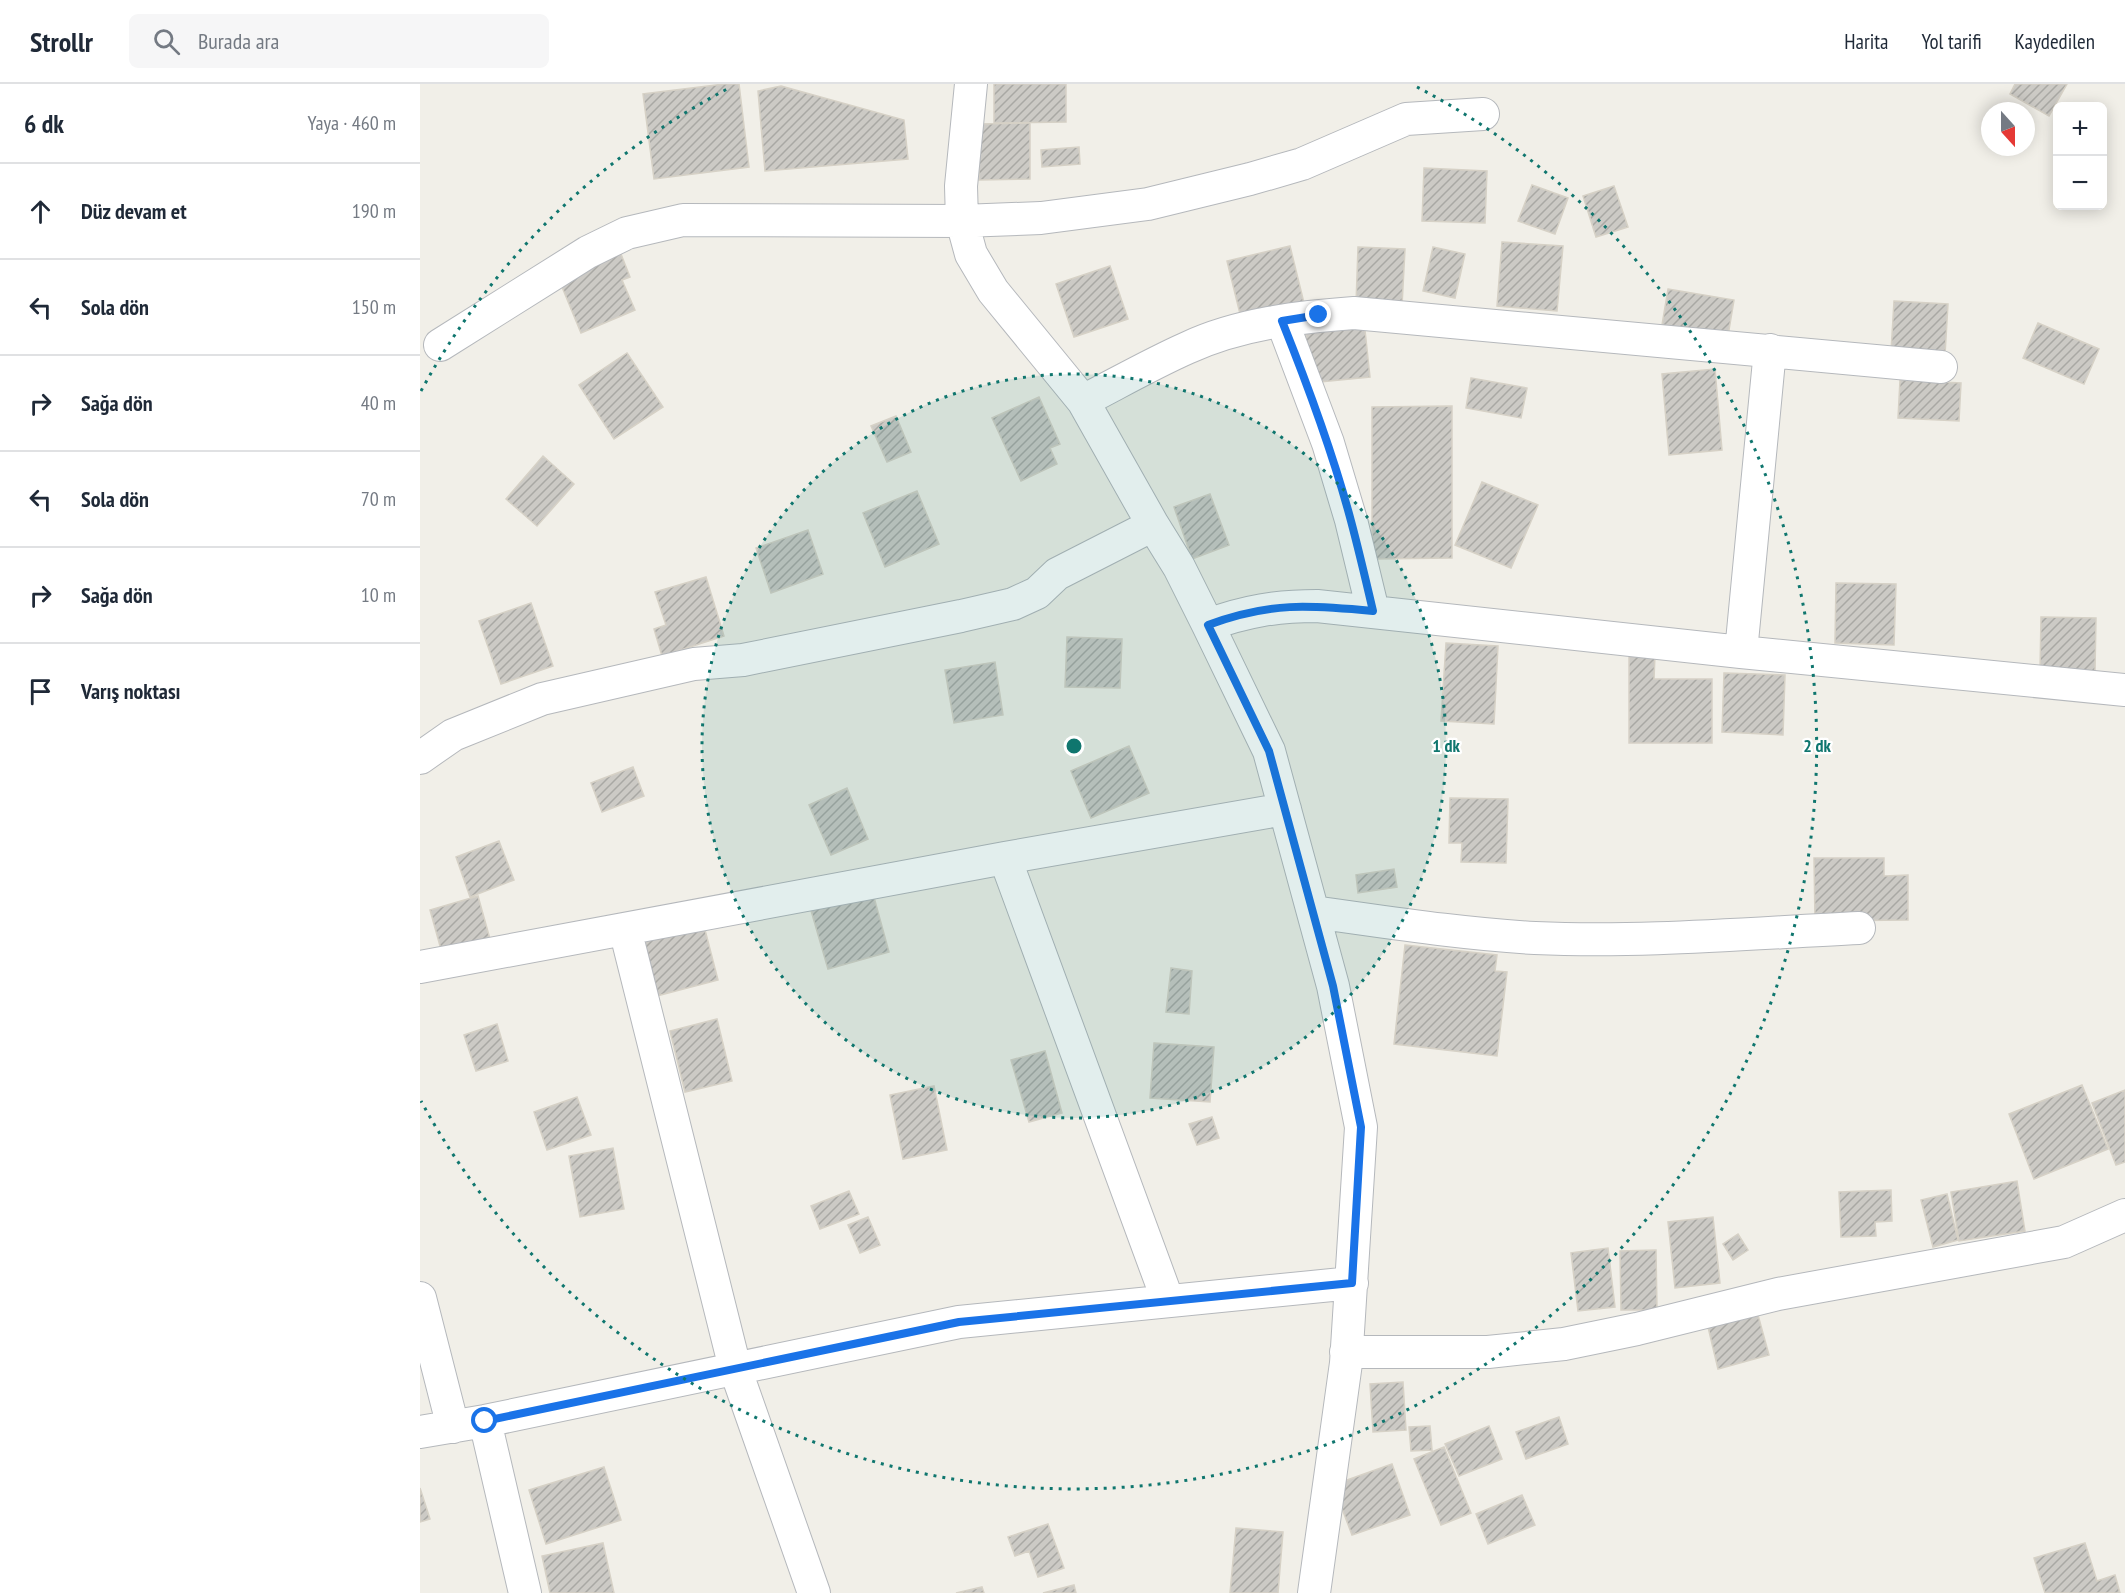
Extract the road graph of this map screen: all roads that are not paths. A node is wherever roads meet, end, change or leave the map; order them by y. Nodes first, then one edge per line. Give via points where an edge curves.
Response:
1 (971, 84) edge
2 (1483, 114) dead end
3 (962, 221) junction
4 (1282, 321) junction
5 (440, 345) dead end
6 (1770, 350) junction
7 (1941, 367) dead end
8 (1083, 401) junction
9 (1153, 525) junction
10 (1373, 611) junction
11 (1208, 625) junction
12 (1741, 652) junction
13 (2125, 690) edge
14 (420, 758) edge
15 (1285, 809) junction
16 (1005, 858) junction
17 (1313, 912) junction
18 (1859, 928) dead end
19 (625, 929) junction
20 (420, 967) edge
21 (2125, 1215) edge
22 (1352, 1283) junction
23 (420, 1298) edge
24 (1168, 1301) junction
25 (1346, 1352) junction
26 (735, 1368) junction
27 (485, 1421) junction
28 (453, 1427) junction
29 (420, 1432) edge
30 (525, 1593) edge
31 (814, 1593) edge
32 (1314, 1593) edge

1 - 3 street via 961,186
2 - 3 street via 1406,119 1302,164 1148,204 1041,218
3 - 5 street via 683,220 627,233 588,252
3 - 8 street via 971,254 993,291
4 - 6 street via 1354,313
4 - 8 street via 1187,347
4 - 10 street via 1331,454
6 - 7 street
6 - 12 street
8 - 9 street
9 - 11 street
9 - 14 street via 1057,574 1037,593 1013,604 743,660 694,664 542,699 453,735
10 - 11 street via 1284,606
10 - 12 street
11 - 15 street via 1269,751
12 - 13 street
15 - 16 street
15 - 17 street
16 - 19 street
16 - 24 street
17 - 18 street via 1535,938 1618,939
17 - 22 street via 1333,986 1361,1127
19 - 20 street
19 - 26 street
21 - 25 street via 2064,1242 1778,1294 1564,1344 1488,1352
22 - 24 street
22 - 25 street
23 - 28 street
24 - 26 street via 959,1322
25 - 32 street
26 - 27 street
26 - 31 street
27 - 28 street
27 - 30 street
28 - 29 street

